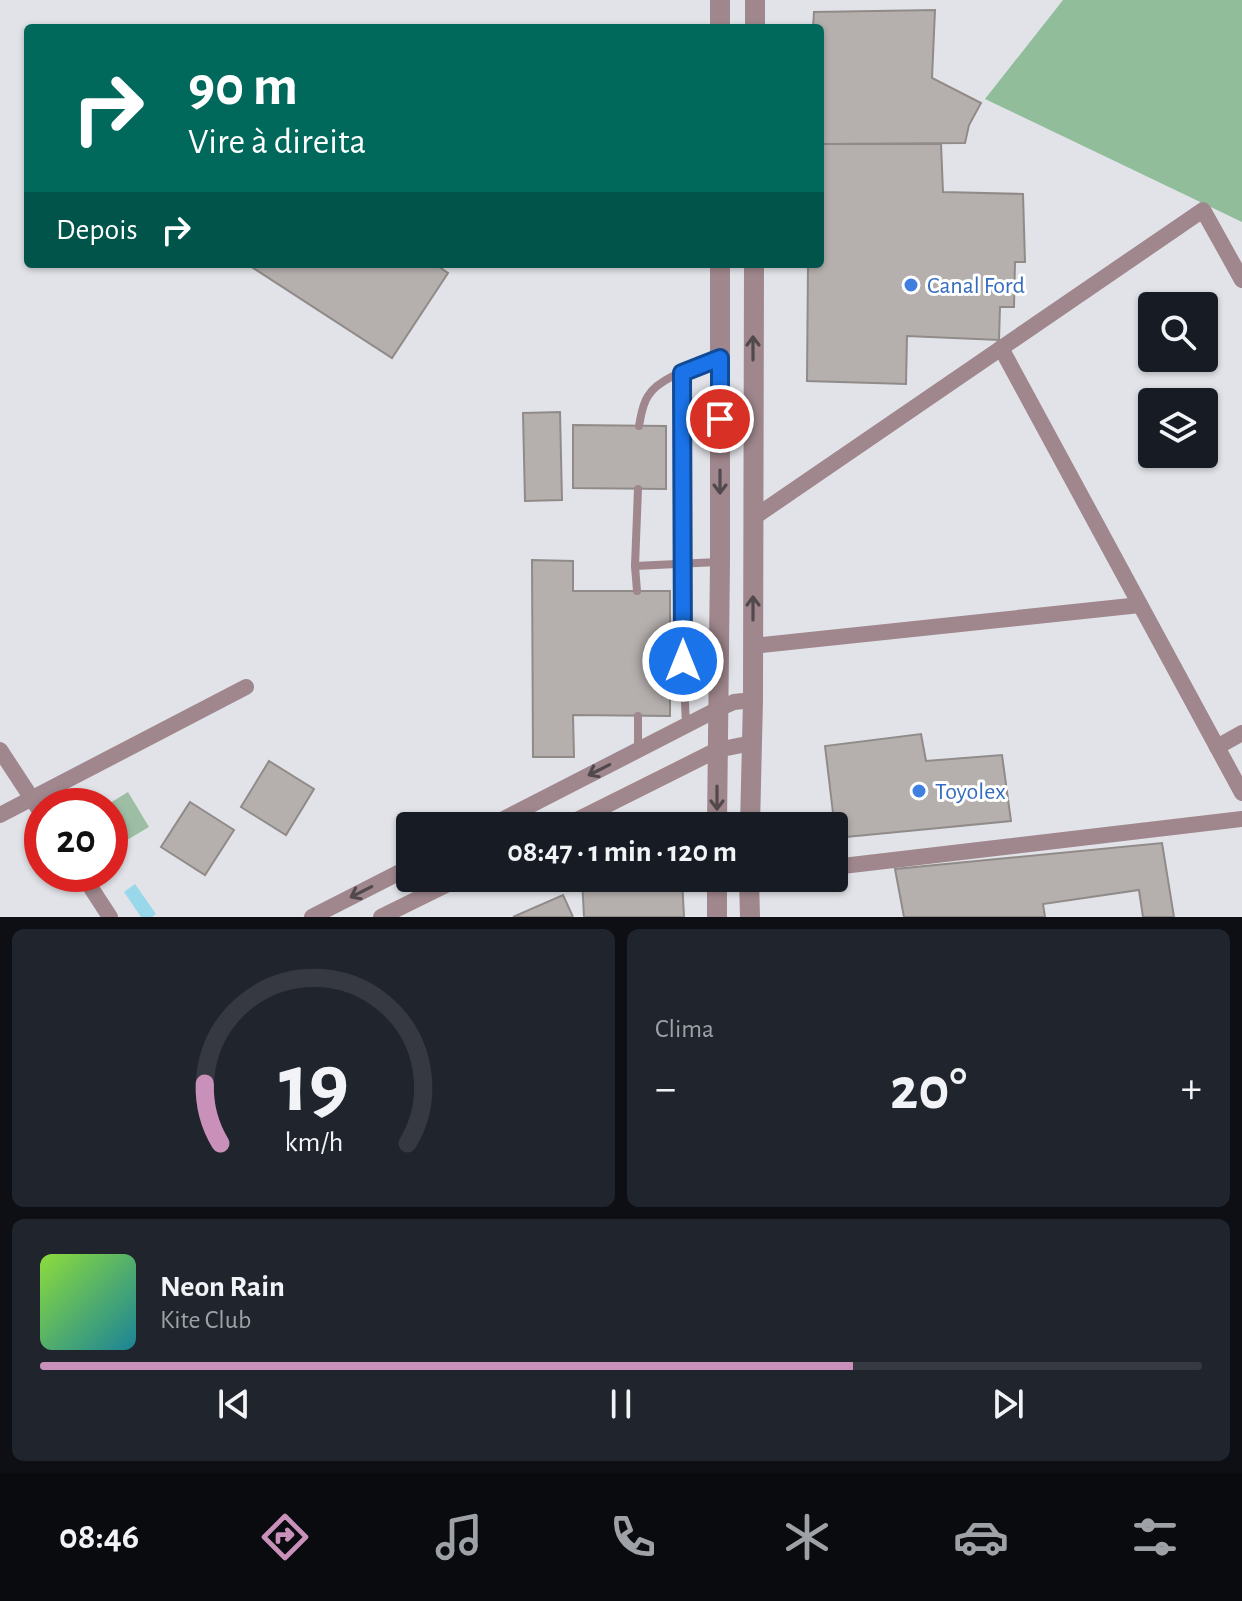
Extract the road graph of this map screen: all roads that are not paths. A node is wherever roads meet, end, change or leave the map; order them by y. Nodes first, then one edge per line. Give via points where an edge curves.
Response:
1 (720, 0) edge
2 (755, 0) edge
3 (720, 24) edge
4 (755, 24) edge
5 (720, 268) edge
6 (754, 268) edge
7 (1242, 280) edge
8 (1001, 348) junction
9 (720, 358) junction
10 (682, 373) junction
11 (639, 426) dead end
12 (638, 489) dead end
13 (753, 518) junction
14 (720, 561) junction
15 (684, 564) junction
16 (635, 566) junction
17 (637, 591) dead end
18 (1140, 605) junction
19 (753, 646) junction
20 (719, 658) junction
21 (683, 661) junction
22 (246, 687) dead end
23 (753, 700) junction
24 (718, 709) junction
25 (638, 716) dead end
26 (686, 726) junction
27 (1242, 733) edge
28 (752, 743) junction
29 (1217, 747) junction
30 (0, 750) edge
31 (638, 750) junction
32 (717, 750) junction
33 (25, 788) edge
34 (53, 788) edge
35 (1242, 793) edge
36 (24, 803) edge
37 (519, 812) edge
38 (593, 812) edge
39 (717, 812) edge
40 (750, 812) edge
41 (0, 815) edge
42 (1242, 819) edge
43 (848, 865) edge
44 (396, 874) edge
45 (94, 892) edge
46 (432, 892) edge
47 (717, 892) edge
48 (749, 892) edge
49 (110, 917) edge
50 (312, 917) edge
51 (381, 917) edge
52 (717, 917) edge
53 (750, 917) edge

1 - 3 street
2 - 4 street
5 - 9 street
13 -> 6 street
7 - 8 street via 1203,210
8 - 13 street
8 - 18 street
9 - 10 lane
9 -> 14 street
10 - 11 lane via 649,393
10 - 15 lane
12 - 16 lane
19 -> 13 street
14 - 15 lane
14 - 20 street
15 - 16 lane
15 - 21 lane
16 - 17 lane
18 - 19 street
18 - 29 street
19 - 23 street
20 - 21 lane
20 - 24 street
21 - 26 lane
22 - 34 street
23 - 24 street
23 - 28 street
24 - 26 street
24 - 32 street
25 - 31 lane
26 - 31 street
27 - 29 street
28 - 32 street
28 - 40 street
29 - 35 street
30 - 33 street
31 -> 37 street
32 - 38 street
32 -> 39 street
36 - 41 street
42 - 43 street
44 -> 50 street
45 - 49 street
46 - 51 street
47 - 52 street
48 - 53 street

